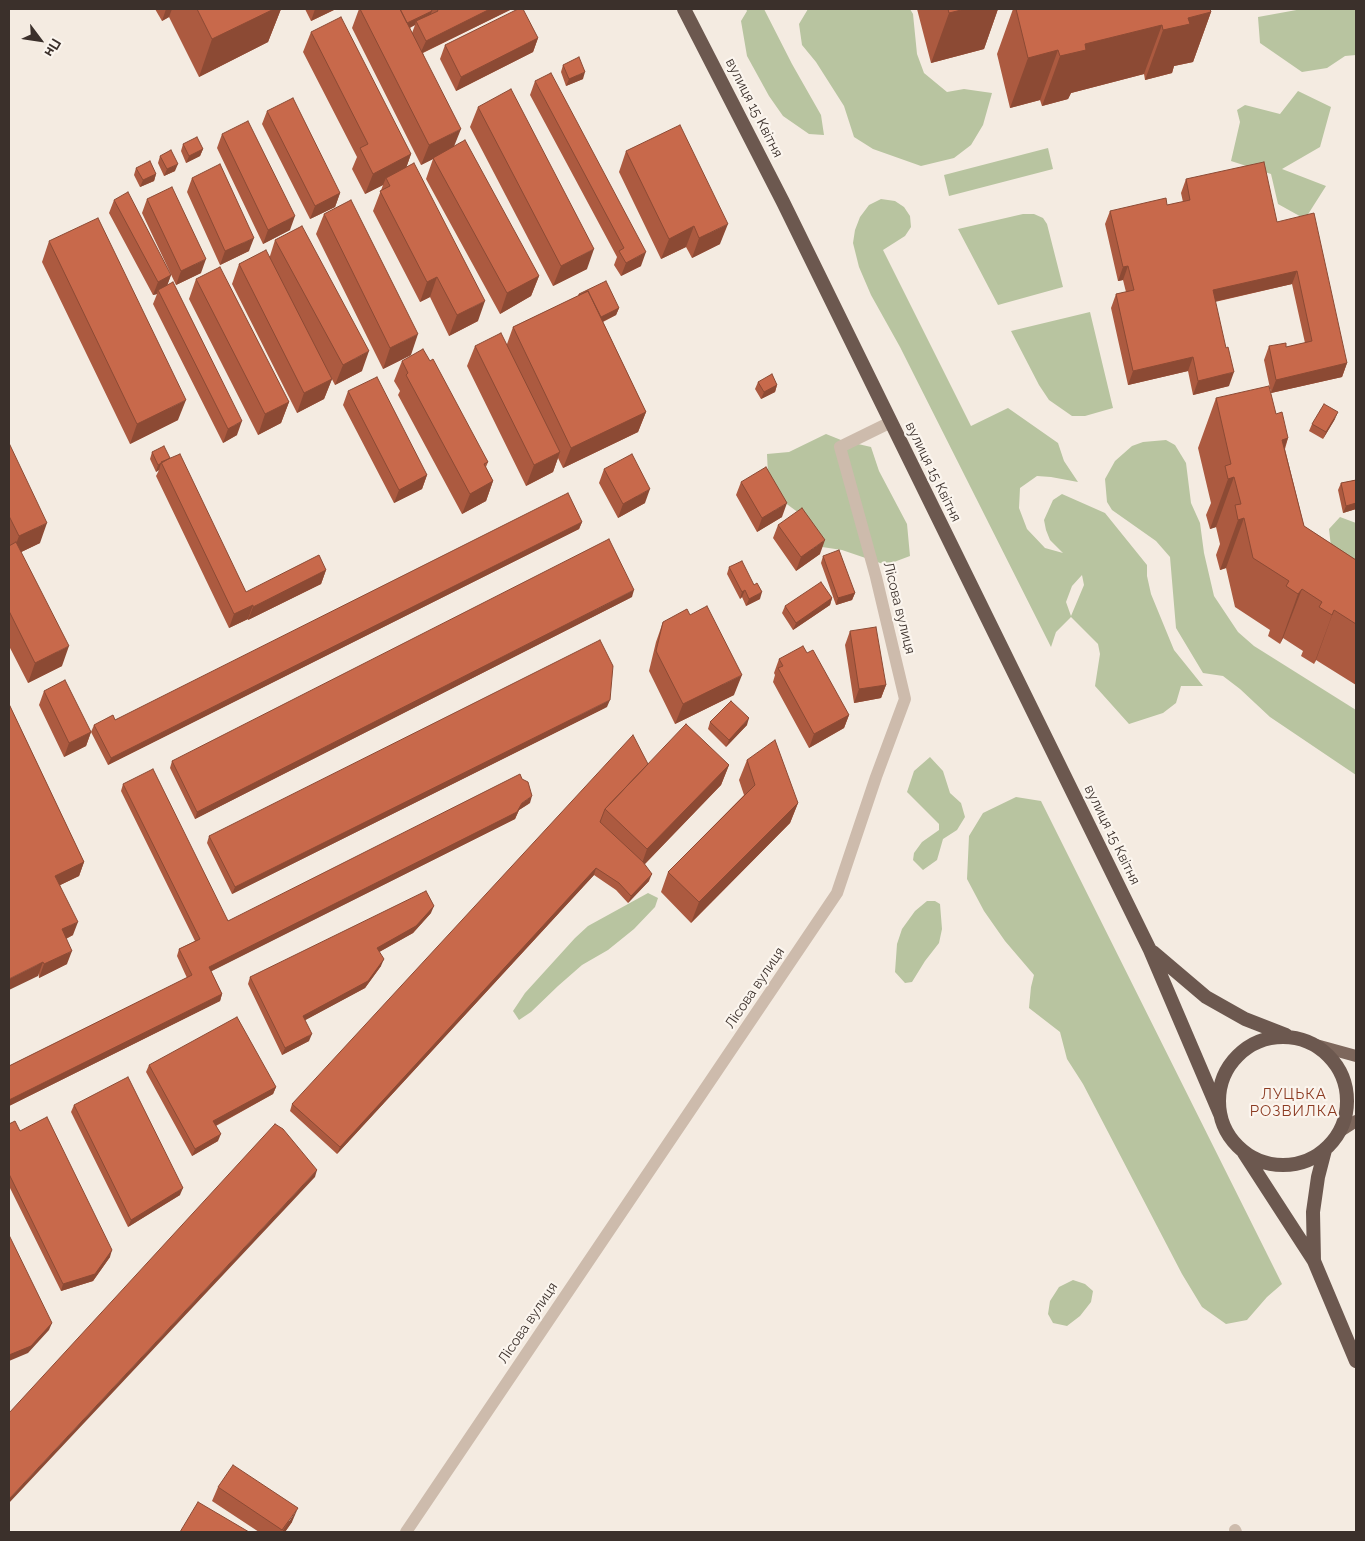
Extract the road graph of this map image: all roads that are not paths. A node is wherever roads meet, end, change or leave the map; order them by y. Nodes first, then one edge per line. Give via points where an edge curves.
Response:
1 (684, 9) edge
2 (891, 422) junction
3 (1150, 950) junction
4 (1293, 1037) junction
5 (1316, 1045) junction
6 (1356, 1056) edge
7 (1220, 1114) junction
8 (1356, 1121) edge
9 (1339, 1132) junction
10 (1325, 1150) junction
11 (1242, 1151) junction
12 (1314, 1262) junction
13 (1356, 1361) edge
14 (406, 1532) edge

1 - 2 highway, вулиця 15 Квітня via 784,202
2 - 3 highway, вулиця 15 Квітня
2 - 14 street, Лісова вулиця via 840,448 876,577 905,699 837,893
3 - 4 highway, вулиця 15 Квітня via 1206,997 1245,1020
3 - 7 highway, вулиця 15 Квітня
4 - 5 highway
4 - 7 highway via 1272,1038 1253,1044 1236,1057 1225,1074
5 - 6 main road
5 - 9 highway via 1331,1058 1342,1075 1347,1094 1346,1114
7 - 11 highway via 1228,1134
8 - 9 main road
9 - 10 highway
10 - 11 highway via 1310,1160 1293,1165 1274,1165
10 - 12 highway via 1313,1212
11 - 12 highway
12 - 13 highway

